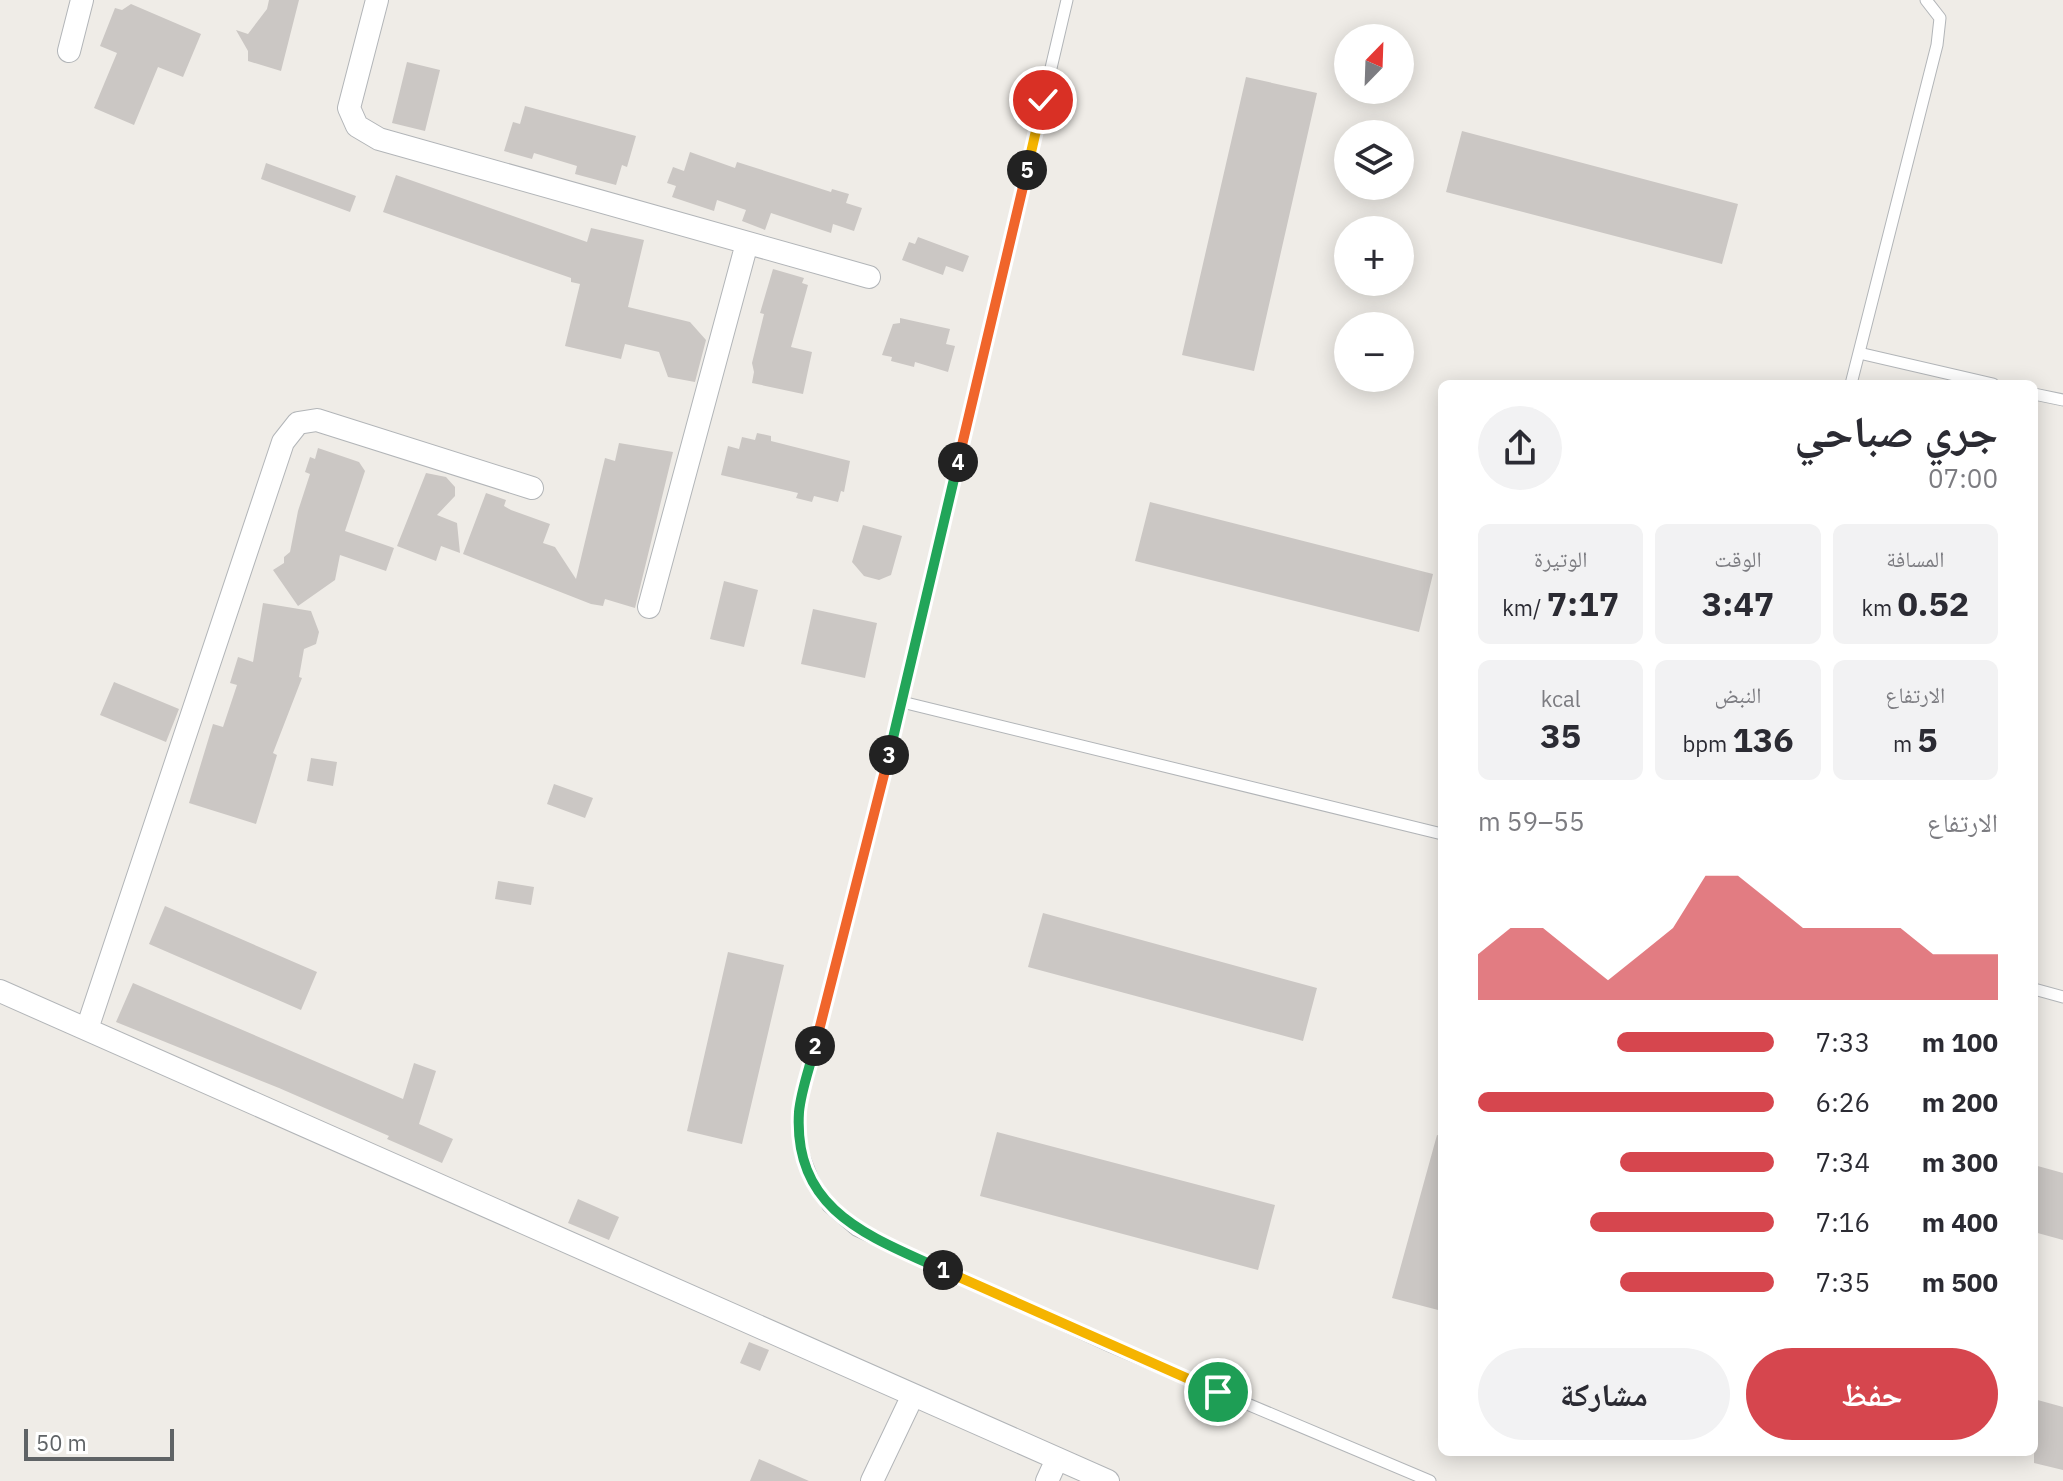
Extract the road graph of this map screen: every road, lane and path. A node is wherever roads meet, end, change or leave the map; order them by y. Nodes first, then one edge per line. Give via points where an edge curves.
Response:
1 (82, 0) edge
2 (377, 0) edge
3 (1067, 0) edge
4 (1926, 0) edge
5 (69, 51) dead end
6 (747, 243) junction
7 (869, 277) dead end
8 (1859, 353) junction
9 (1852, 380) edge
10 (1976, 380) edge
11 (2038, 395) edge
12 (2063, 400) edge
13 (532, 488) dead end
14 (649, 607) dead end
15 (902, 702) junction
16 (1438, 833) edge
17 (2038, 990) edge
18 (0, 991) edge
19 (2063, 997) edge
20 (87, 1029) junction
21 (913, 1395) junction
22 (1057, 1459) junction
23 (872, 1481) edge
24 (1047, 1481) edge
25 (1108, 1481) edge
26 (1430, 1481) edge

1 - 5 street
2 - 6 street via 349,108 357,126 379,139
3 - 15 lane
4 - 8 lane via 1940,18 1937,45
6 - 7 street
6 - 14 street
8 - 9 lane
8 - 10 lane
11 - 12 lane
13 - 20 street via 317,420 298,423 283,442
15 - 16 lane
15 - 26 lane via 799,1109 800,1147 828,1206 856,1230 956,1276
17 - 19 lane
18 - 20 street
20 - 21 street
21 - 22 street
21 - 23 street
22 - 24 street
22 - 25 street

